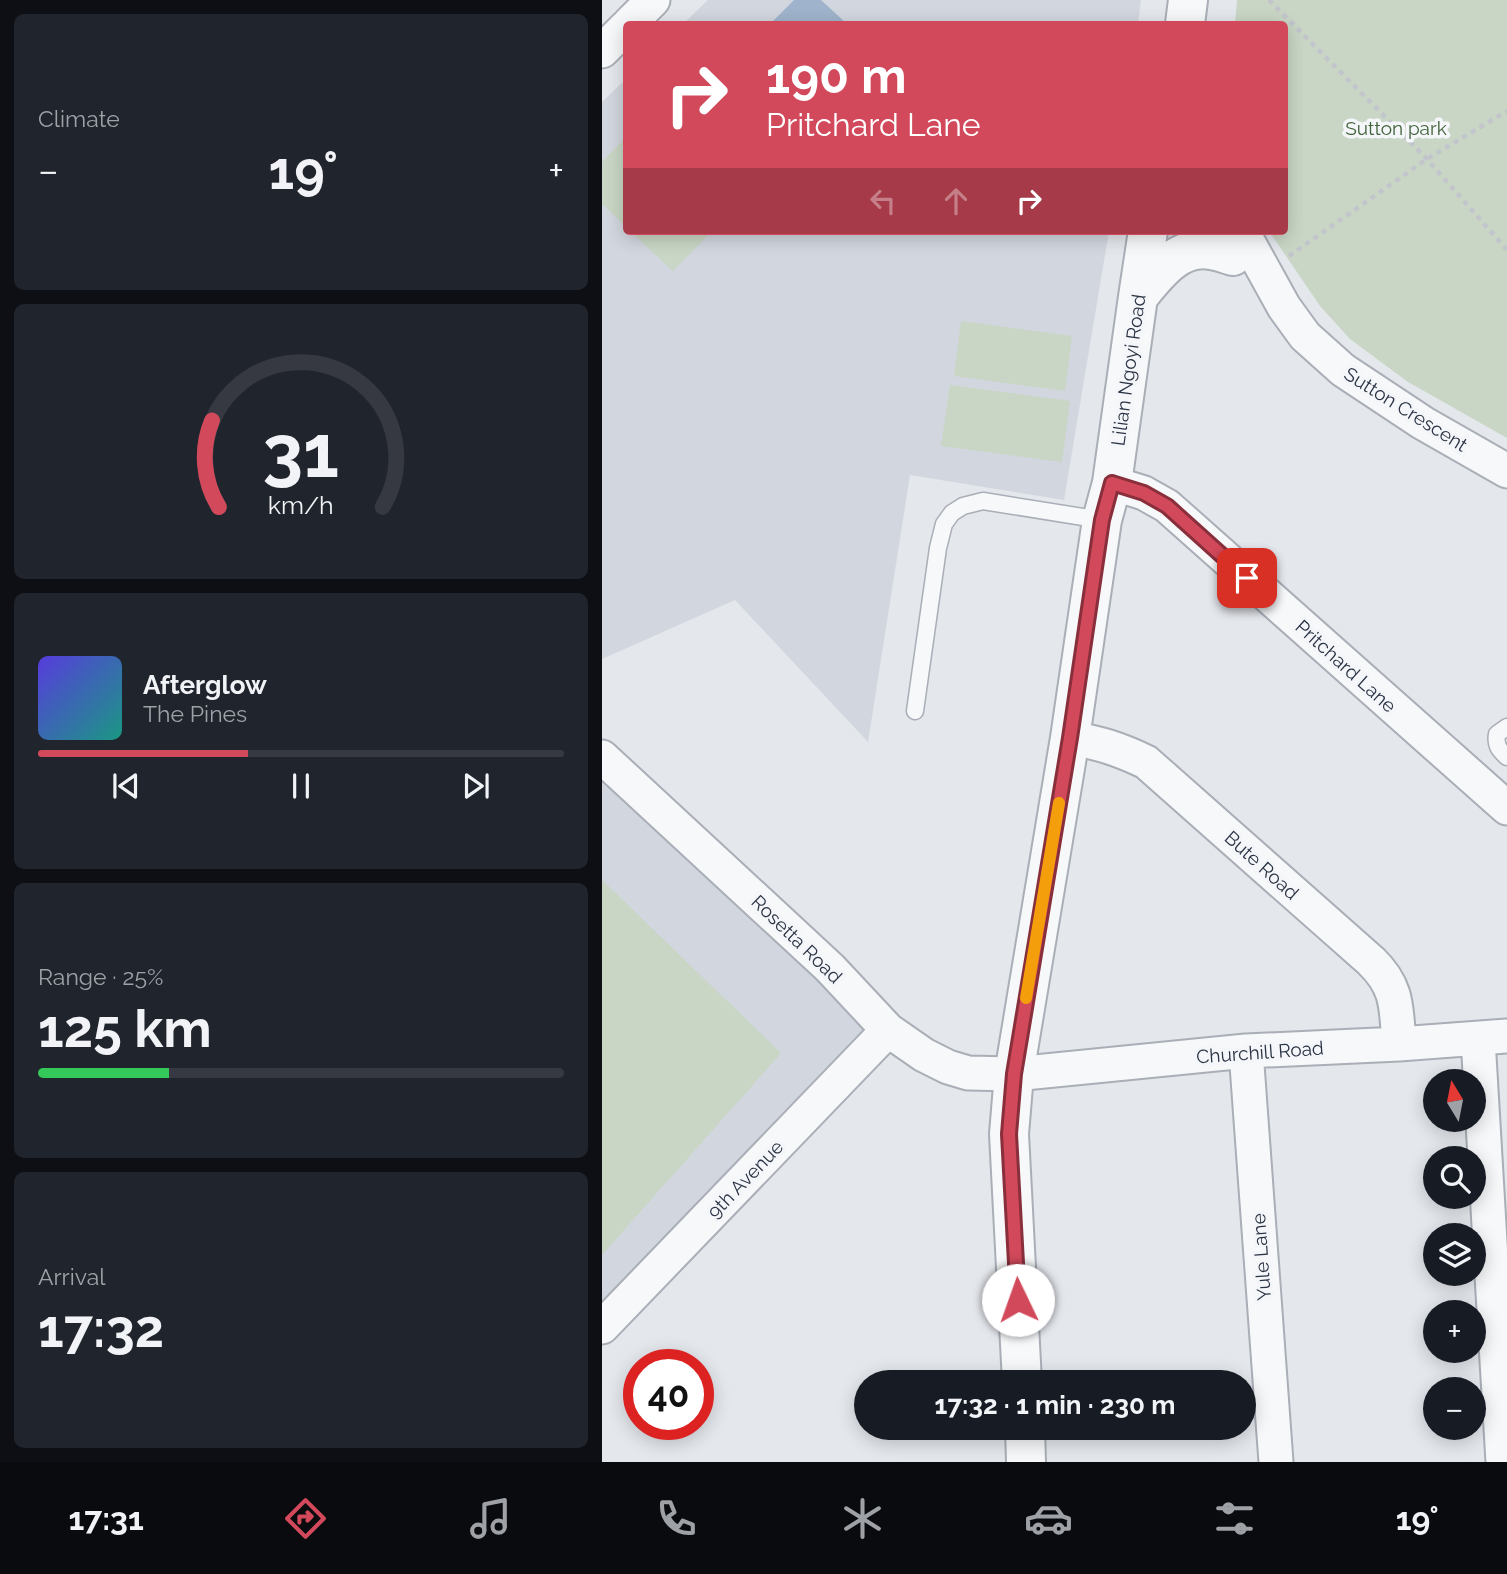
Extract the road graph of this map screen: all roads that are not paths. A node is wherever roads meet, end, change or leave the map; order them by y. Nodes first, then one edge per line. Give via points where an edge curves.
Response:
1 (653, 0) edge
2 (1188, 0) edge
3 (633, 21) edge
4 (1185, 21) edge
5 (623, 31) edge
6 (602, 51) edge
7 (1148, 235) edge
8 (1239, 248) edge
9 (1138, 297) junction
10 (1507, 471) edge
11 (1112, 483) junction
12 (1102, 520) junction
13 (915, 711) dead end
14 (1507, 727) edge
15 (1070, 738) junction
16 (602, 757) edge
17 (1507, 757) edge
18 (1507, 808) edge
19 (888, 1030) junction
20 (1492, 1037) edge
21 (1399, 1044) junction
22 (1247, 1051) junction
23 (1014, 1074) junction
24 (602, 1327) edge
25 (1021, 1370) edge
26 (1025, 1440) edge
27 (1026, 1462) edge
28 (1276, 1462) edge
29 (1503, 1462) edge

1 - 3 street
2 - 4 street
5 - 6 street
7 - 9 street, Lilian Ngoyi Road
8 - 9 street via 1182,254
8 - 10 street, Sutton Crescent via 1252,278 1343,370
9 - 11 street, Lilian Ngoyi Road
11 - 12 street, Lilian Ngoyi Road
11 - 18 street, Pritchard Lane via 1167,506
12 - 13 lane via 984,501 952,513 938,548
12 - 15 street, Lilian Ngoyi Road
14 - 17 lane via 1496,740
15 - 21 street, Bute Road via 1119,749 1146,762 1371,961 1394,995
15 - 23 street, Lilian Ngoyi Road
16 - 19 street, Rosetta Road via 830,968
19 - 23 street, Rosetta Road via 948,1067 968,1073
19 - 24 street, 9th Avenue
20 - 21 street, Churchill Road
20 - 29 street
21 - 22 street, Churchill Road
22 - 23 street, Churchill Road
22 - 28 street, Yule Lane
23 - 25 street, Lilian Ngoyi Road via 1009,1134
26 - 27 street

